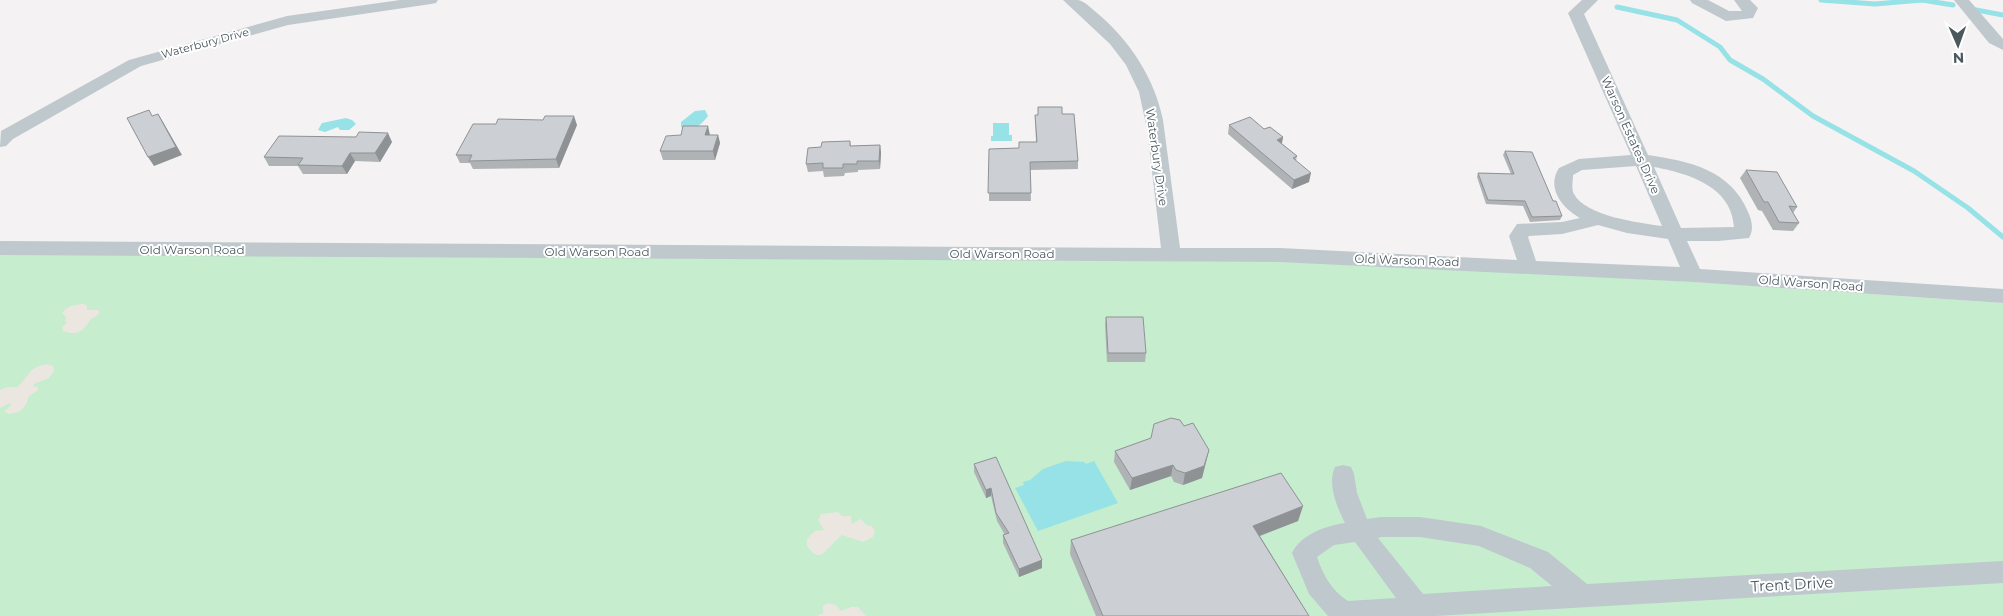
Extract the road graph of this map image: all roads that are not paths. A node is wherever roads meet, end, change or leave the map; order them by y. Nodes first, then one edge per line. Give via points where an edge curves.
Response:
1 (431, 0) edge
2 (1098, 0) edge
3 (1591, 0) edge
4 (1697, 0) edge
5 (1741, 0) edge
6 (1961, 0) edge
7 (1076, 4) edge
8 (2003, 45) edge
9 (0, 142) edge
10 (1642, 160) junction
11 (1597, 218) junction
12 (1675, 233) junction
13 (0, 248) edge
14 (1172, 254) junction
15 (1528, 265) junction
16 (1693, 274) junction
17 (2003, 296) edge
18 (1343, 474) dead end
19 (1359, 530) junction
20 (2003, 572) edge
21 (1581, 594) junction
22 (1419, 611) edge

1 - 9 street, Waterbury Drive via 287,21 135,62
2 - 7 street
3 - 10 street, Warson Estates Drive via 1576,14
4 - 5 street via 1726,16 1748,15 1750,8
6 - 8 street via 1994,40
7 - 14 street, Waterbury Drive via 1110,32 1147,92 1155,125
10 - 11 street via 1579,165 1565,172 1562,188 1569,202
10 - 12 street, Warson Estates Drive
10 - 12 street via 1675,165 1720,184 1732,195 1744,224 1742,233
11 - 12 street via 1604,222
11 - 15 street via 1573,228 1524,229 1518,236
12 - 16 street, Warson Estates Drive
13 - 14 street, Old Warson Road
14 - 15 street, Old Warson Road
15 - 16 street, Old Warson Road
16 - 17 street, Old Warson Road
18 - 19 street via 1348,509
19 - 21 street via 1420,527 1481,536 1539,560
19 - 22 street
19 - 22 street, Trent Drive via 1329,536 1304,553 1310,574 1328,600 1344,613 1367,615
20 - 21 street, Trent Drive
21 - 22 street, Trent Drive

